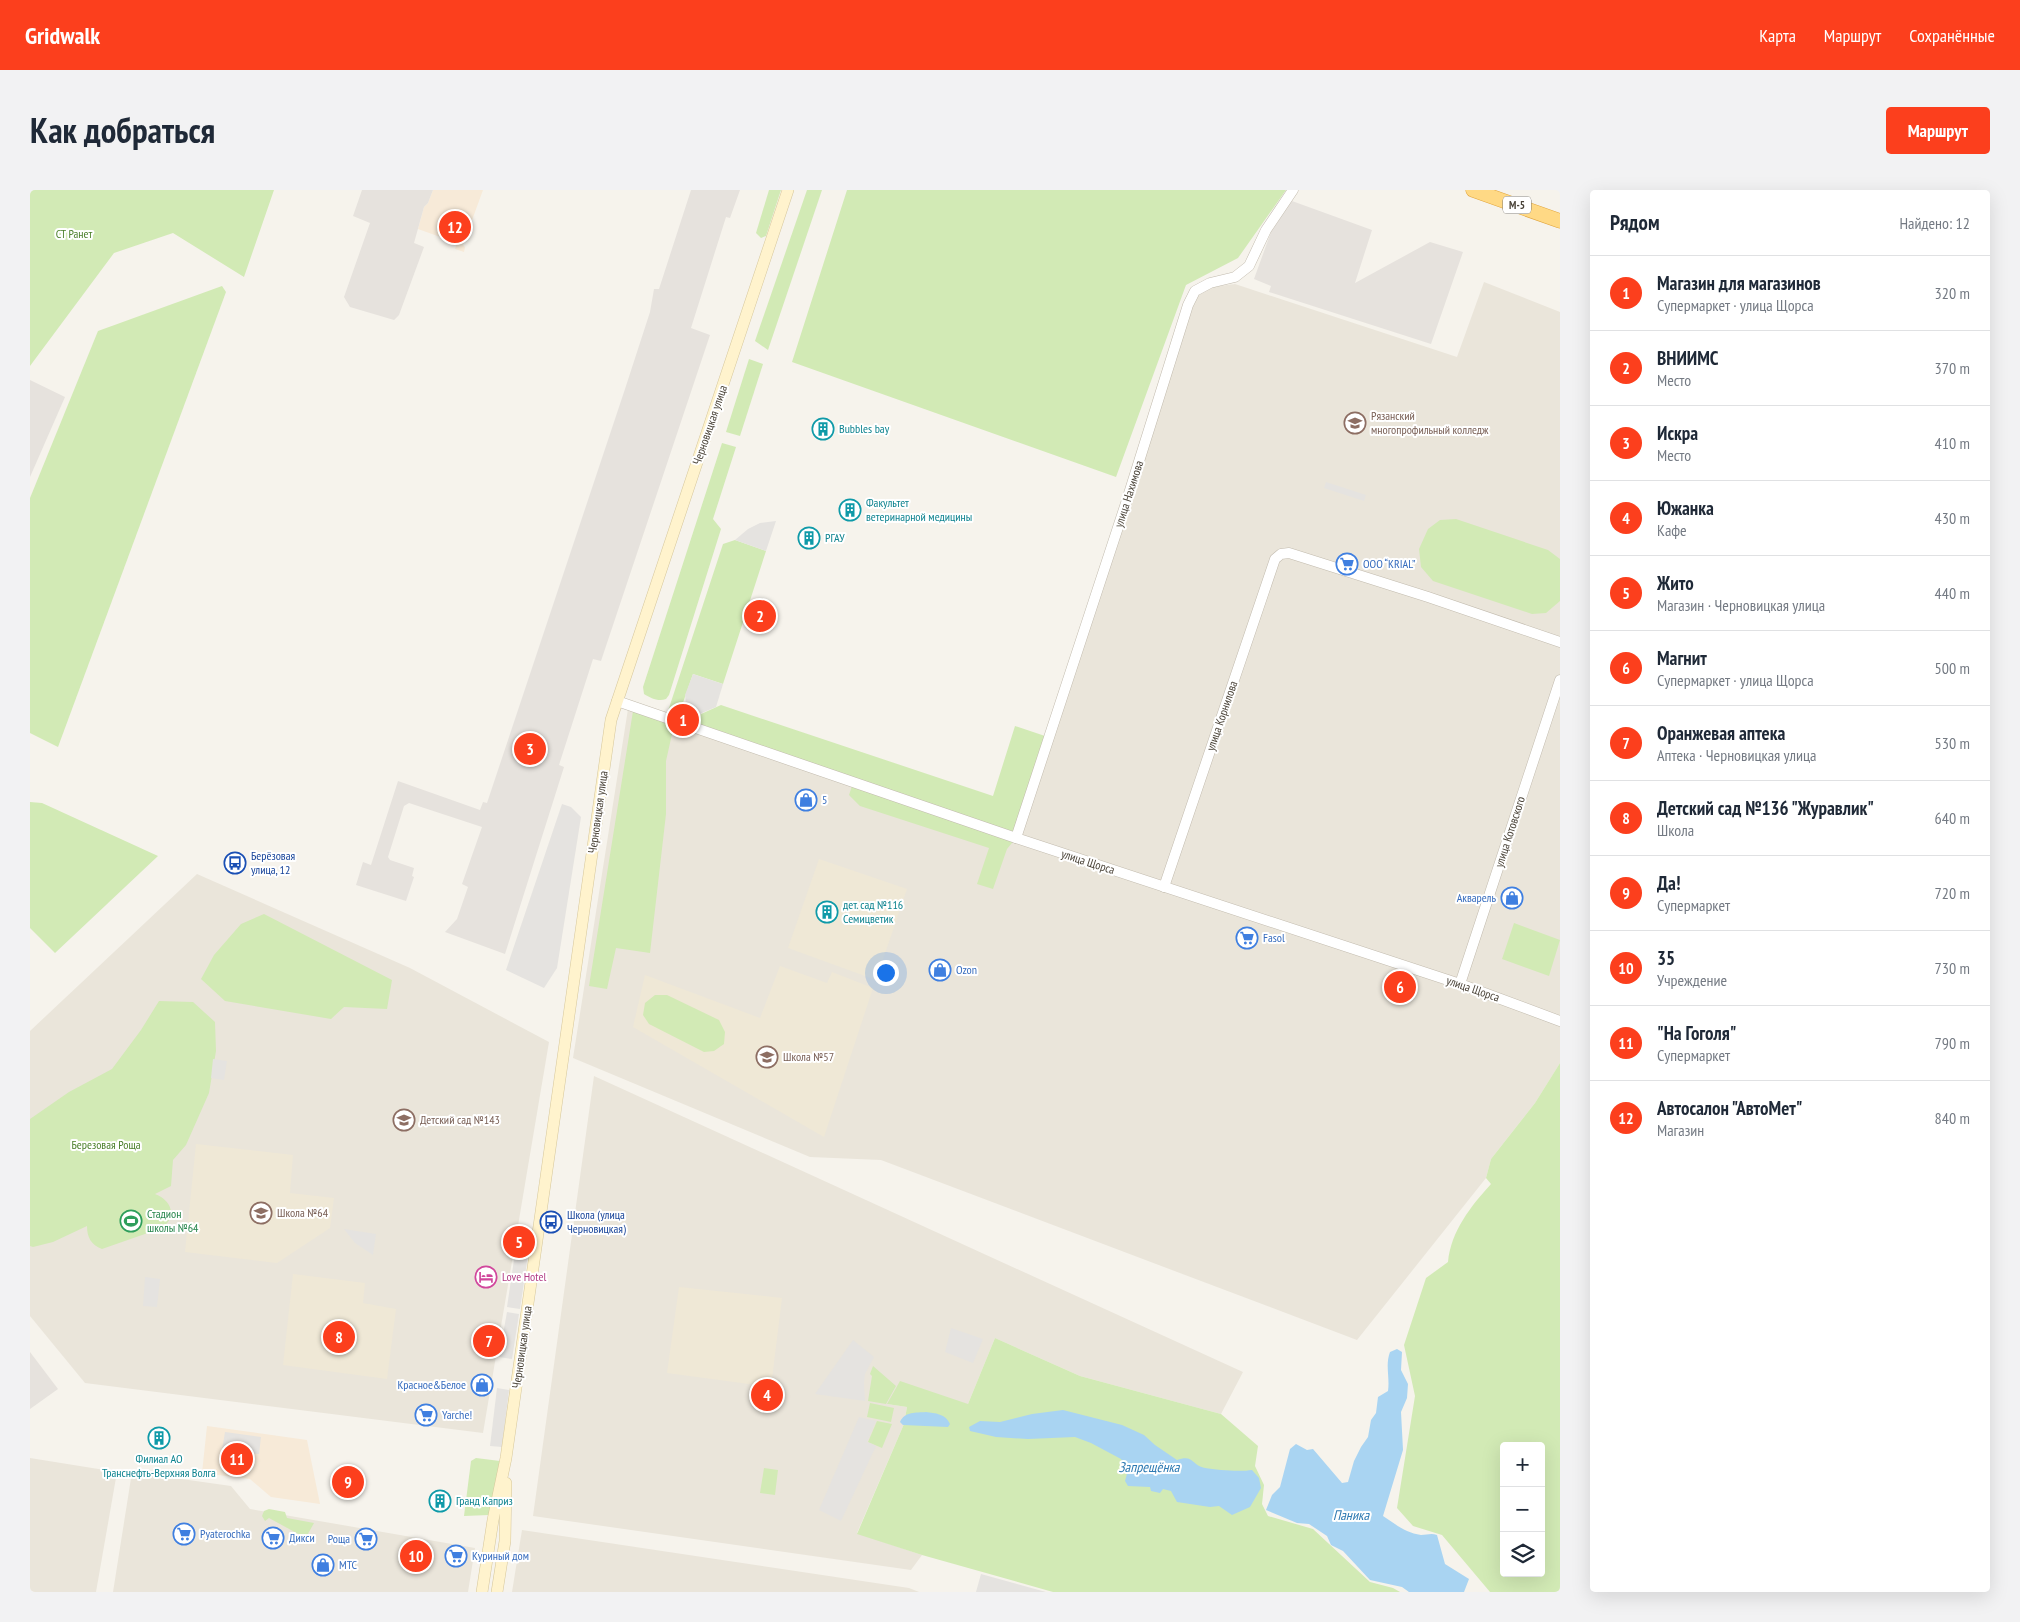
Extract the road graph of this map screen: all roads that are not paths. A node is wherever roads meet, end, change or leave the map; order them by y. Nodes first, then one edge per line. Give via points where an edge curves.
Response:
1 (788, 190) edge
2 (1293, 190) edge
3 (1473, 190) edge
4 (1560, 221) edge
5 (1560, 642) edge
6 (1560, 680) edge
7 (617, 702) junction
8 (1016, 838) junction
9 (1164, 887) junction
10 (1460, 984) junction
11 (1560, 1021) edge
12 (506, 1458) junction
13 (482, 1592) edge
14 (497, 1592) edge

1 - 7 main road, Черновицкая улица
2 - 8 street, улица Нахимова via 1266,230 1249,266 1235,277 1210,283 1195,292 1188,305
3 - 4 highway, М-5
5 - 9 street, улица Корнилова via 1289,553 1281,554 1276,560
6 - 10 street, улица Котовского
7 - 8 street, улица Щорса
7 - 12 main road, Черновицкая улица via 610,720
8 - 9 street, улица Щорса
9 - 10 street, улица Щорса
10 - 11 street, улица Щорса
12 - 13 main road, Черновицкая улица
12 - 14 main road, Черновицкая улица via 505,1541

